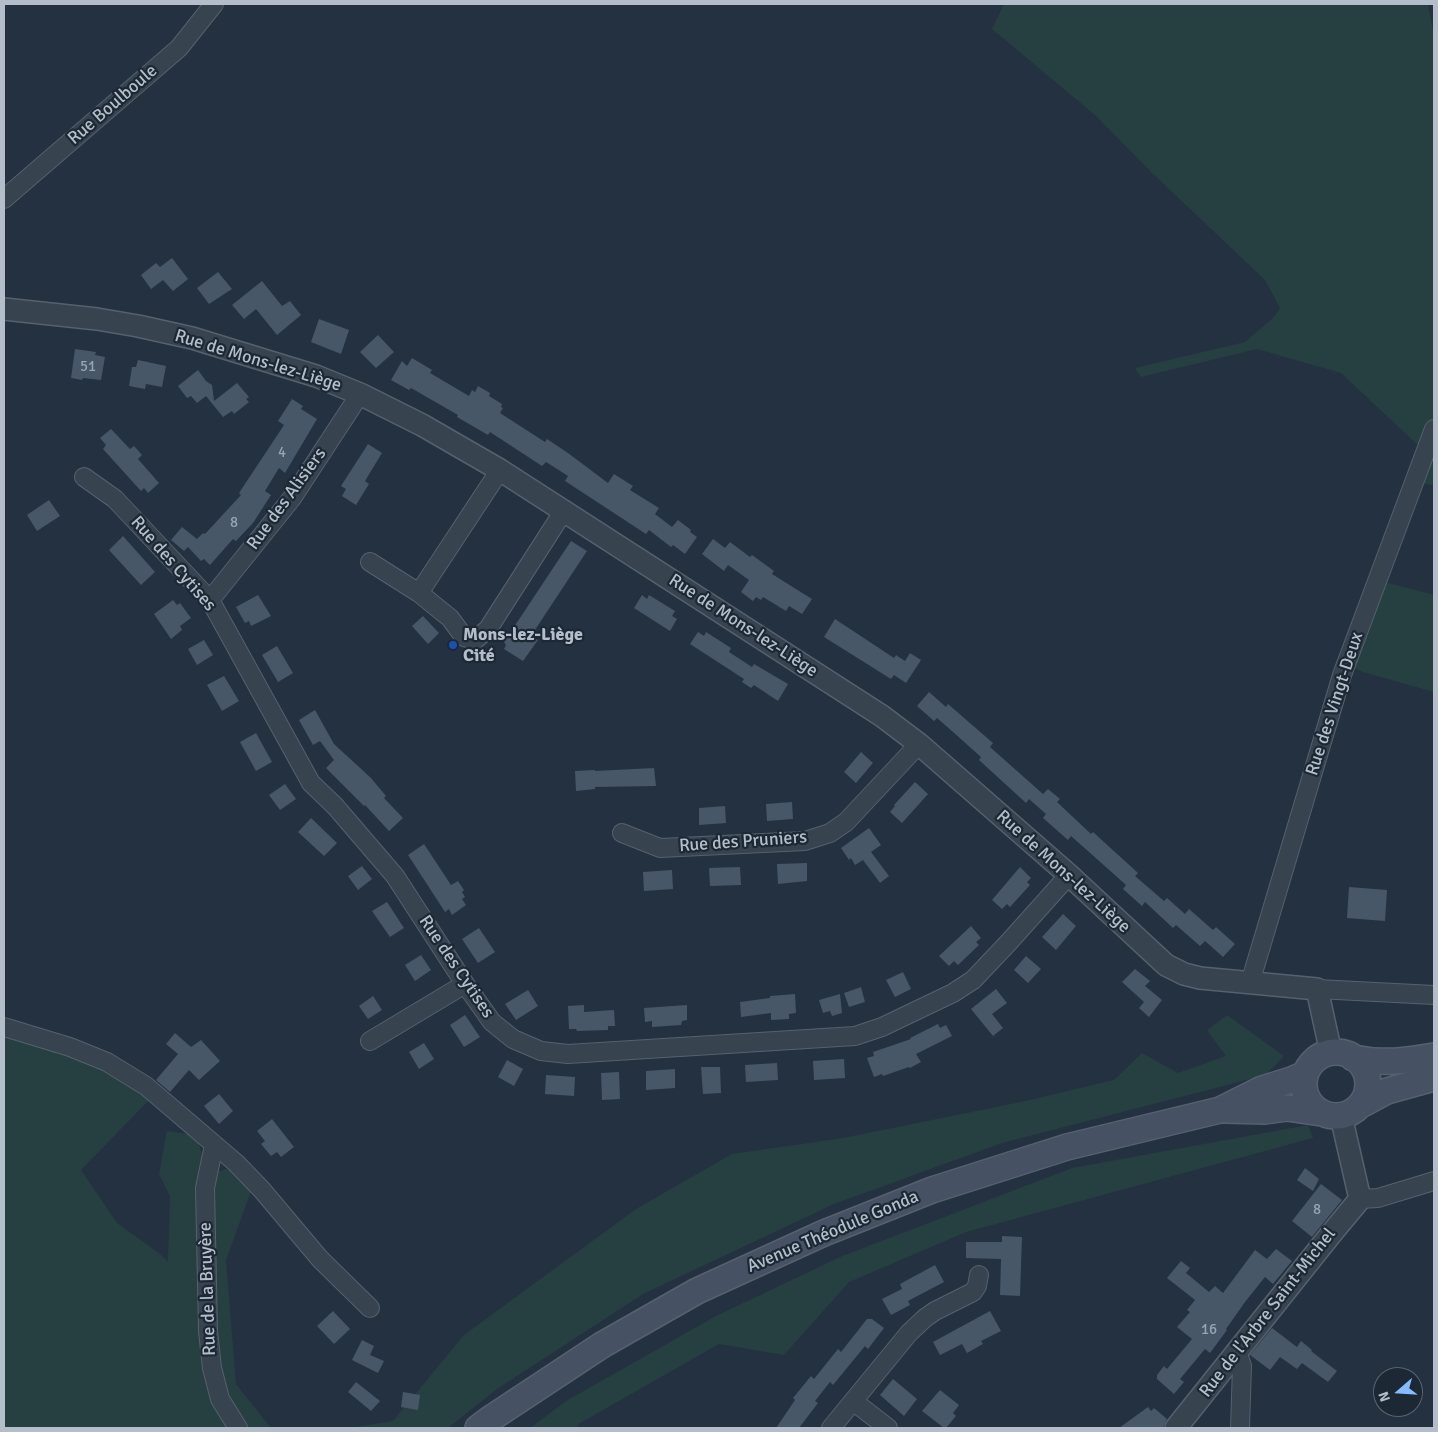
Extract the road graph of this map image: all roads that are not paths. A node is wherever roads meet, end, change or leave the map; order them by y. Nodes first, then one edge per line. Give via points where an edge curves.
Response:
1 (214, 4) edge
2 (4, 199) edge
3 (4, 309) edge
4 (360, 394) junction
5 (1434, 429) edge
6 (500, 470) junction
7 (84, 477) dead end
8 (564, 512) junction
9 (370, 562) dead end
10 (419, 593) junction
11 (210, 600) junction
12 (919, 744) junction
13 (622, 833) dead end
14 (1069, 875) junction
15 (1250, 983) junction
16 (465, 984) junction
17 (1317, 989) junction
18 (1434, 995) edge
19 (4, 1027) edge
20 (370, 1041) dead end
21 (1342, 1055) junction
22 (1434, 1056) edge
23 (1305, 1074) junction
24 (1434, 1078) edge
25 (1220, 1110) junction
26 (1340, 1112) junction
27 (214, 1146) junction
28 (1434, 1181) edge
29 (1360, 1199) junction
30 (979, 1275) dead end
31 (370, 1308) dead end
32 (1236, 1354) junction
33 (853, 1401) junction
34 (238, 1428) edge
35 (478, 1428) edge
36 (831, 1428) edge
37 (888, 1428) edge
38 (1176, 1428) edge
39 (1240, 1428) edge

1 - 2 street, Rue Boulboule via 179,48
3 - 4 street, Rue de Mons-lez-Liège via 97,319 192,338 316,376
4 - 6 street, Rue de Mons-lez-Liège
4 - 11 street, Rue des Alisiers via 292,498
5 - 15 street, Rue des Vingt-Deux via 1342,674
6 - 8 street, Rue de Mons-lez-Liège
6 - 10 street
7 - 11 street, Rue des Cytises via 115,499
8 - 10 street via 488,629 475,640 464,637 450,618
8 - 12 street, Rue de Mons-lez-Liège via 846,692
9 - 10 street
11 - 16 street, Rue des Cytises via 312,783 395,876
12 - 13 street, Rue des Pruniers via 846,822 830,833 805,841 660,848
12 - 14 street, Rue de Mons-lez-Liège
14 - 15 street, Rue de Mons-lez-Liège via 1166,965 1200,978
14 - 16 street, Rue des Cytises via 973,980 882,1027 855,1036 568,1054 540,1051 513,1039 492,1022
15 - 17 street, Rue de Mons-lez-Liège
16 - 20 street
17 - 18 street, Rue de Mons-lez-Liège
17 - 21 street via 1325,1022
19 - 27 street via 107,1062 146,1086
21 - 22 main road via 1368,1061 1403,1061
21 - 23 main road via 1322,1055
21 - 26 main road via 1360,1064 1368,1080 1364,1098
23 - 25 main road, Avenue Théodule Gonda via 1262,1089
23 - 26 main road via 1305,1092 1314,1107
24 - 26 main road via 1387,1091
25 - 26 main road, Avenue Théodule Gonda via 1287,1108
25 - 35 main road, Avenue Théodule Gonda via 1067,1147 932,1190 824,1233 697,1291 602,1345
26 - 29 street
27 - 31 street via 236,1163 320,1259
27 - 34 street, Rue de la Bruyère via 205,1188 209,1340 220,1398
28 - 29 street via 1378,1198
29 - 32 street, Rue de l'Arbre Saint-Michel
30 - 33 street via 973,1292 935,1311 916,1325
32 - 38 street, Rue de l'Arbre Saint-Michel
32 - 39 street via 1242,1366
33 - 36 street
33 - 37 street

